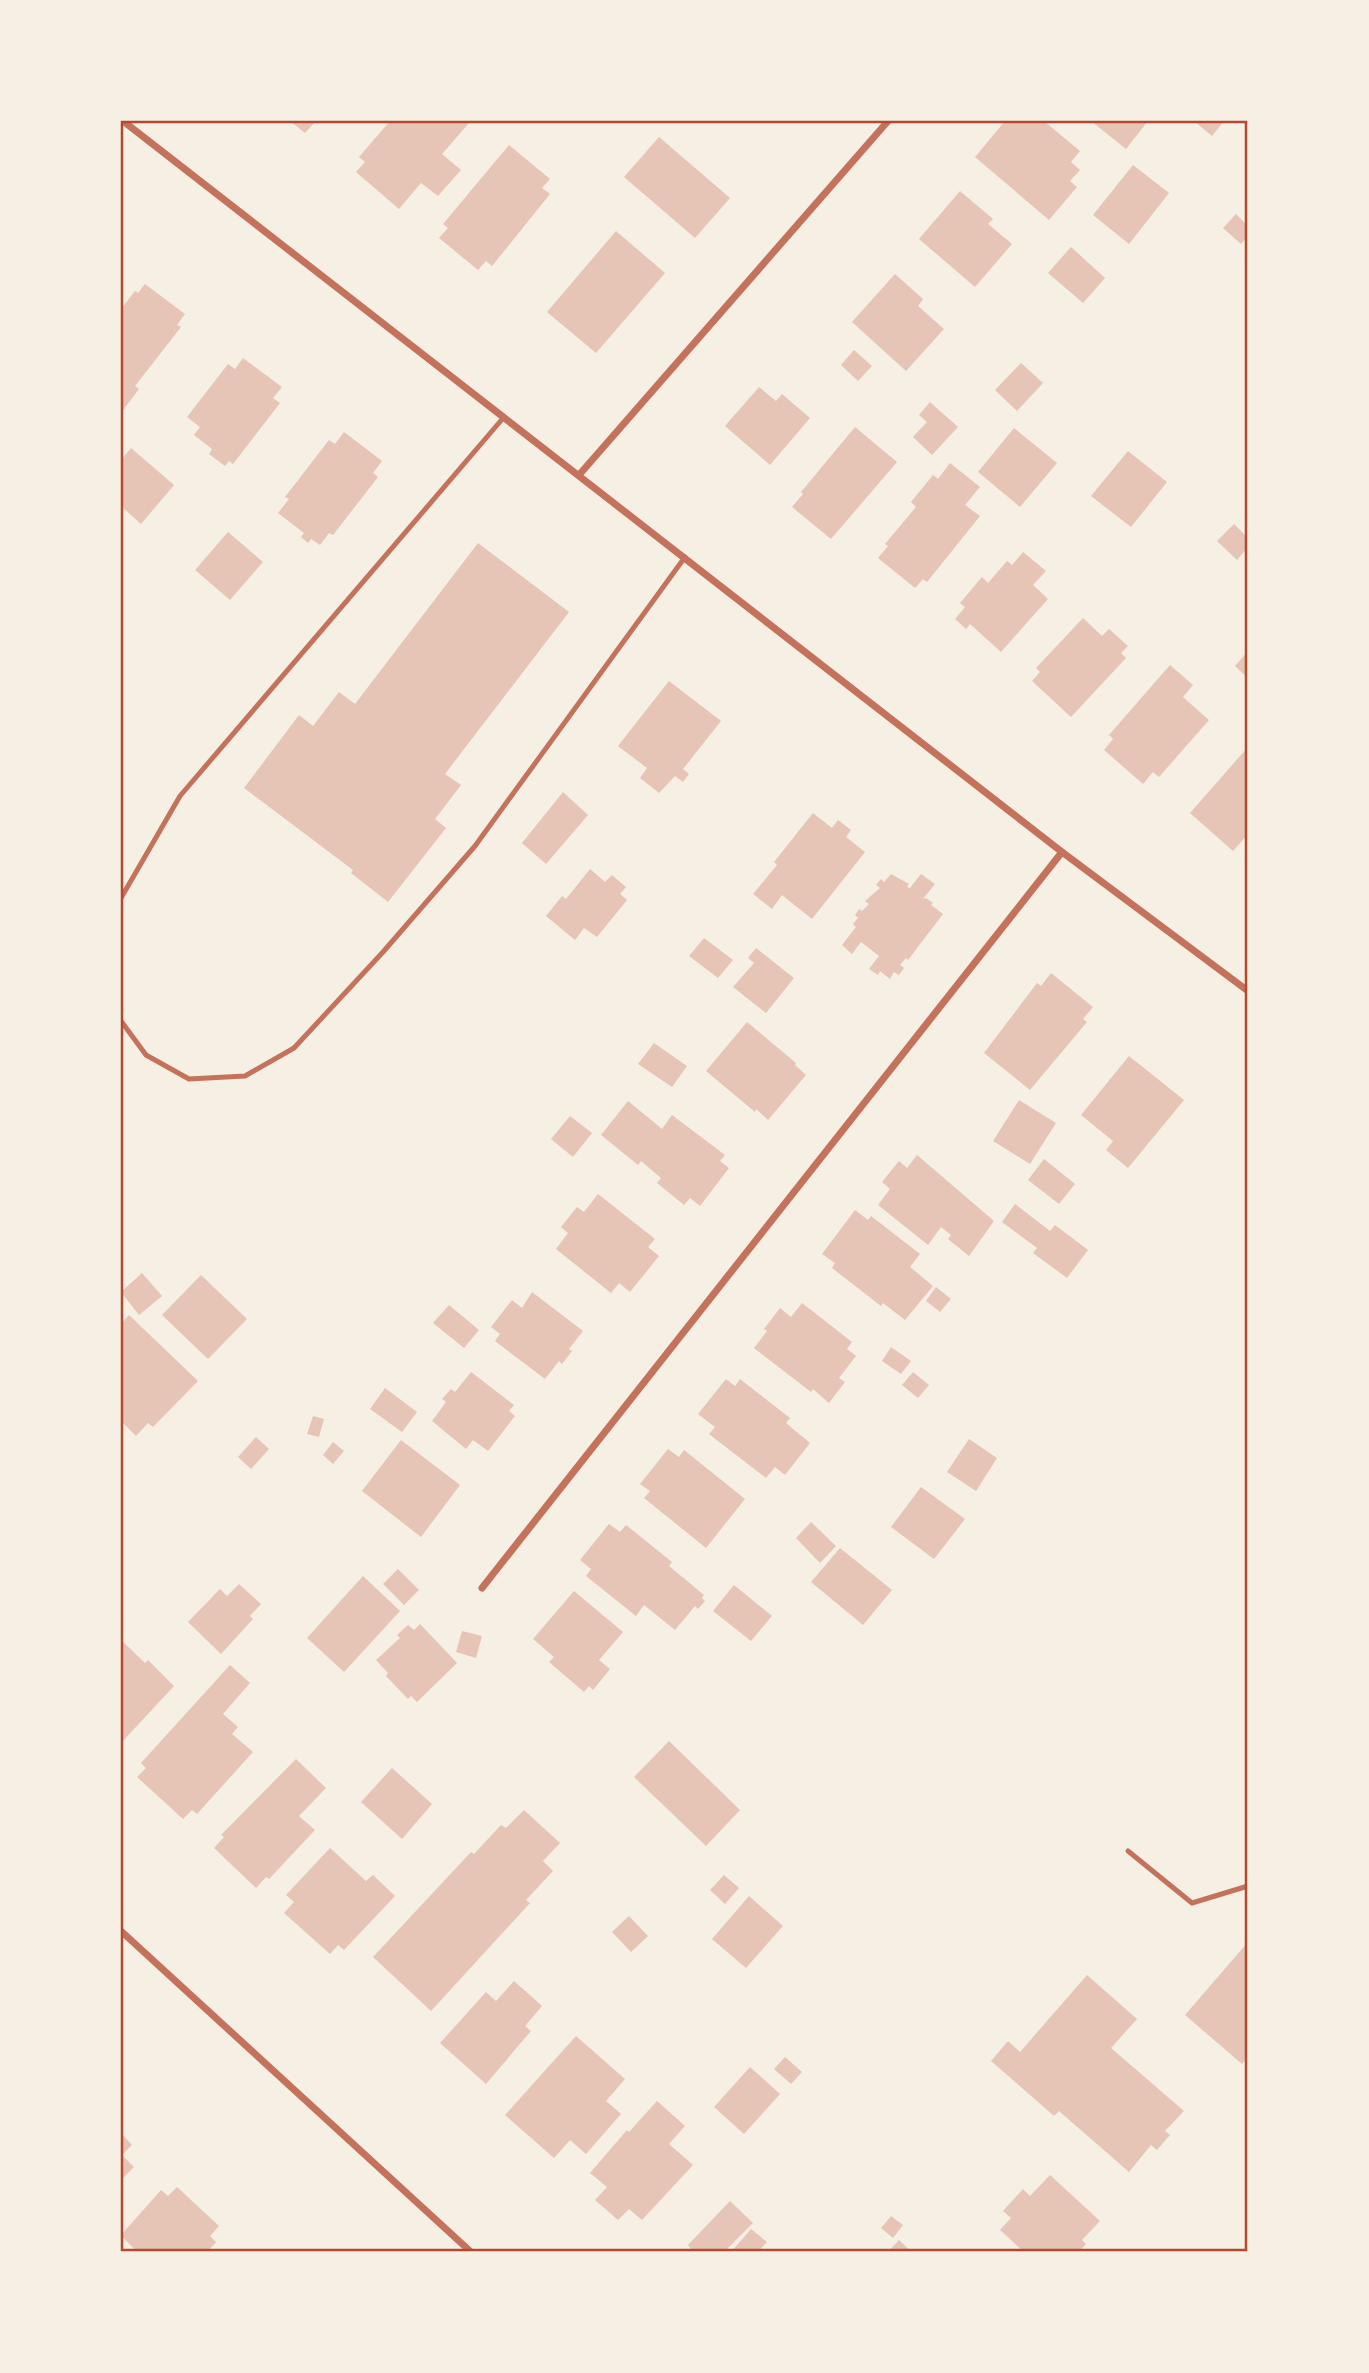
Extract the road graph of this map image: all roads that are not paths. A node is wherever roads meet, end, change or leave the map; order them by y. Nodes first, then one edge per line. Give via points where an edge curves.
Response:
1 (123, 121) edge
2 (888, 121) edge
3 (505, 417) junction
4 (579, 475) junction
5 (685, 557) junction
6 (1062, 852) junction
7 (121, 898) edge
8 (1248, 991) edge
9 (121, 1021) edge
10 (482, 1588) dead end
11 (1128, 1851) dead end
12 (1248, 1885) edge
13 (121, 1931) edge
14 (471, 2252) edge

1 - 3 street
2 - 4 street
3 - 4 street
3 - 7 lane via 180,796
4 - 5 street
5 - 6 street
5 - 9 lane via 475,846 294,1048 245,1076 189,1079 146,1055
6 - 8 street
6 - 10 street
11 - 12 lane via 1192,1903
13 - 14 street

